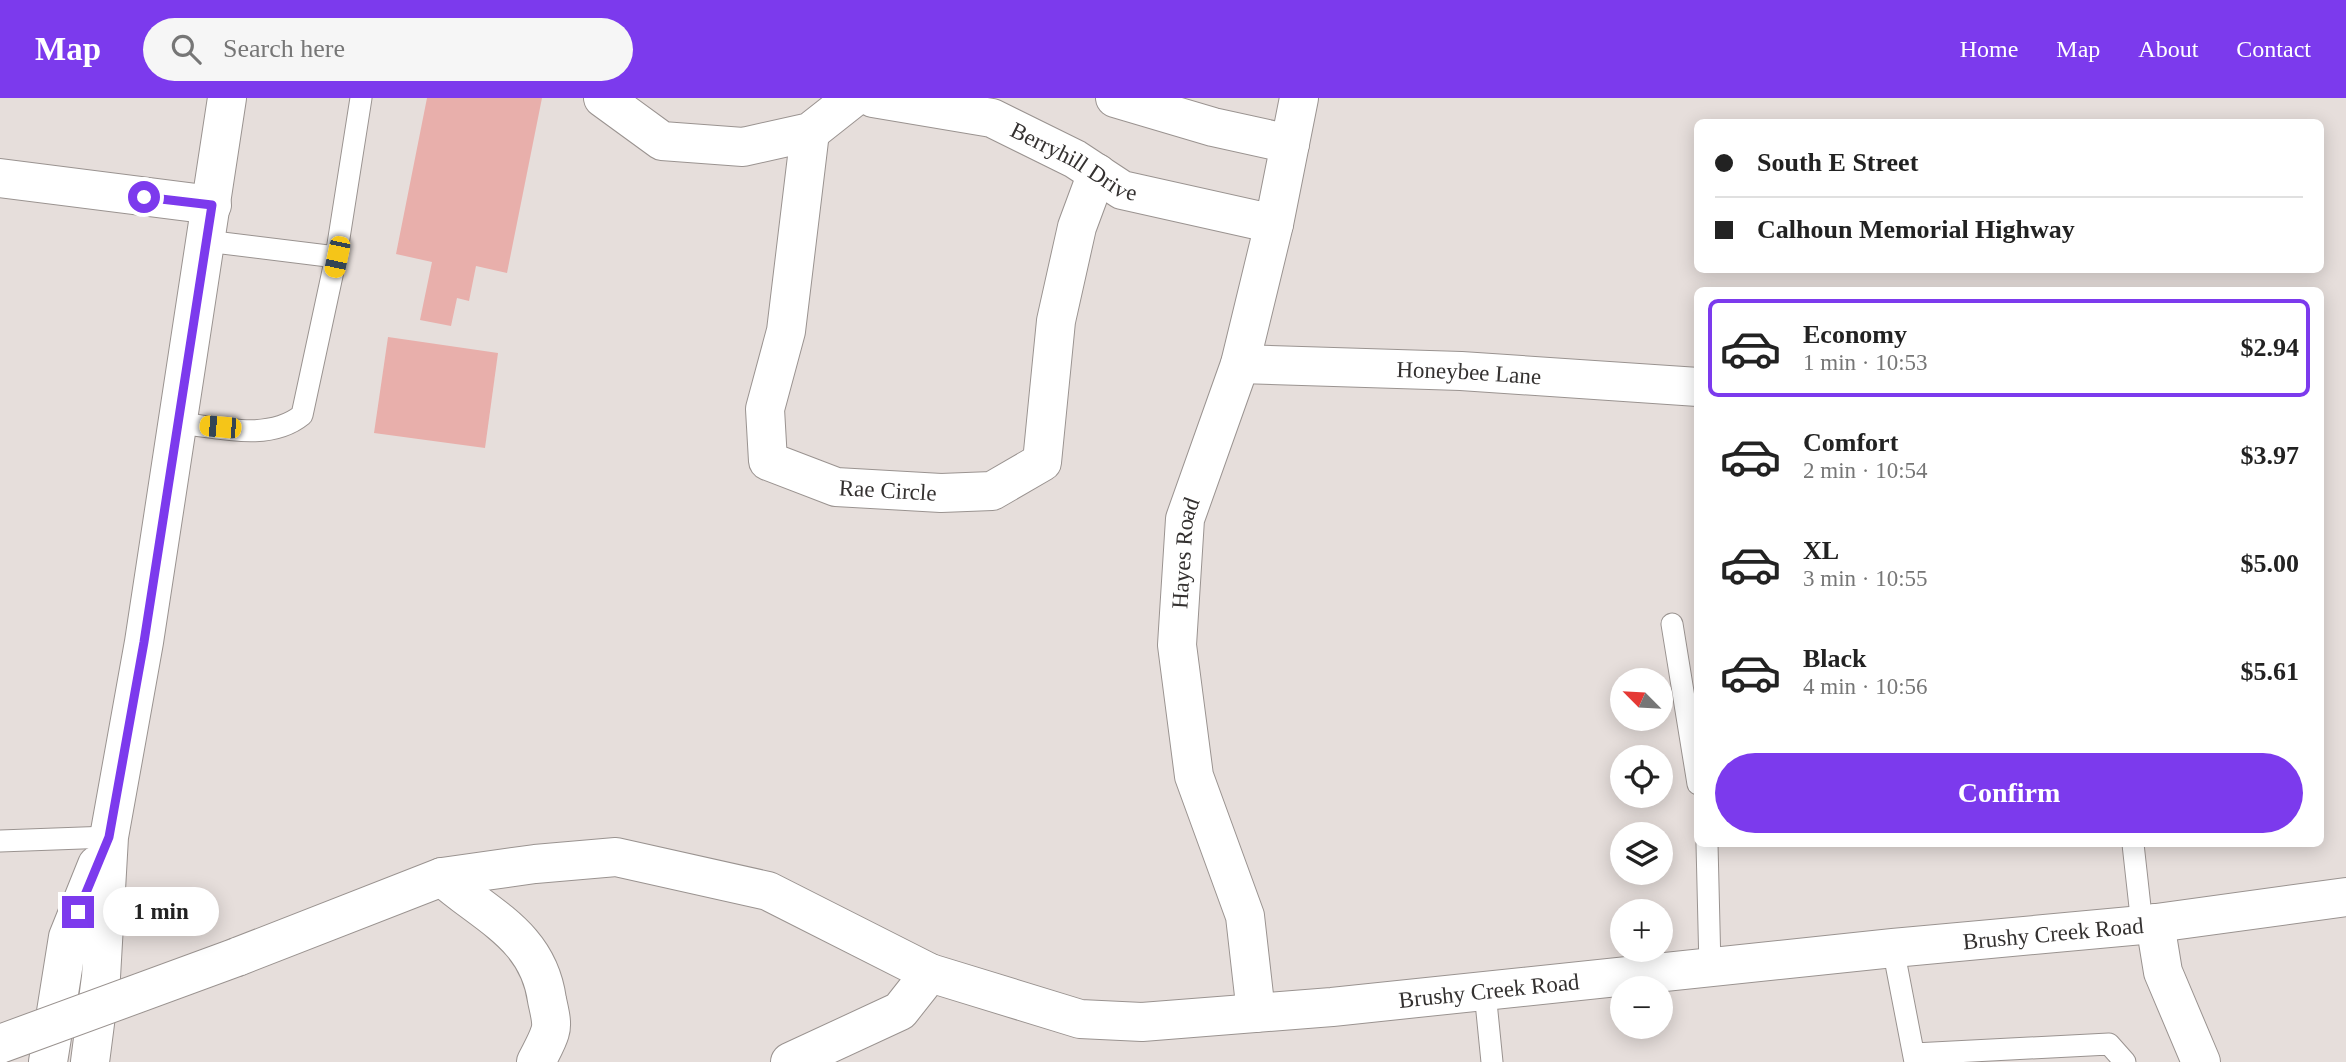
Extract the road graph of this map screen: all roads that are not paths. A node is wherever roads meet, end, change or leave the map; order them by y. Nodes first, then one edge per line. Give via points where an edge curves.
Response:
1 (227, 98) edge
2 (361, 98) edge
3 (603, 98) edge
4 (853, 98) edge
5 (873, 98) edge
6 (1115, 98) edge
7 (1299, 98) edge
8 (810, 132) junction
9 (1290, 144) junction
10 (1097, 173) junction
11 (0, 178) edge
12 (209, 223) junction
13 (1274, 224) junction
14 (337, 257) junction
15 (1240, 364) junction
16 (1694, 387) edge
17 (178, 423) junction
18 (1672, 624) dead end
19 (1694, 759) edge
20 (109, 837) junction
21 (0, 841) edge
22 (1707, 847) edge
23 (2134, 847) edge
24 (442, 877) junction
25 (2346, 897) edge
26 (2149, 924) junction
27 (1893, 947) junction
28 (1710, 968) junction
29 (930, 973) junction
30 (1485, 992) junction
31 (1256, 1013) junction
32 (0, 1044) edge
33 (1914, 1058) edge
34 (48, 1062) edge
35 (90, 1062) edge
36 (536, 1062) edge
37 (790, 1062) edge
38 (1492, 1062) edge
39 (2125, 1062) edge
40 (2201, 1062) edge

1 - 12 main road
2 - 14 lane
3 - 8 main road via 662,141 743,147
4 - 8 main road
5 - 10 main road, Berryhill Drive via 992,118
6 - 9 main road
7 - 9 main road, Hayes Road
8 - 10 main road, Rae Circle via 786,331 765,409 768,461 836,487 992,491 1042,462 1056,321 1077,227
9 - 13 main road, Hayes Road
10 - 13 main road, Berryhill Drive via 1122,190
11 - 12 main road
12 - 14 lane
12 - 17 main road
13 - 15 main road, Hayes Road
14 - 17 lane via 303,415 288,427 262,431
15 - 16 main road, Honeybee Lane via 1461,371
15 - 31 main road, Hayes Road via 1185,519 1177,645 1194,776 1245,916
17 - 20 main road
18 - 19 lane
20 - 21 lane
20 - 34 main road via 68,937
20 - 35 main road via 101,977
22 - 28 lane
23 - 26 lane
24 - 29 main road, Brushy Creek Road via 616,857 768,891
24 - 32 main road, Brushy Creek Road, bridge
24 - 36 main road via 472,904 504,923 534,956 546,992 551,1030
25 - 26 main road, Brushy Creek Road
26 - 27 main road, Brushy Creek Road
26 - 40 main road via 2163,972
27 - 28 main road, Brushy Creek Road
27 - 33 lane
28 - 30 main road, Brushy Creek Road
29 - 31 main road, Brushy Creek Road via 1080,1019 1142,1022
29 - 37 main road via 900,1011
30 - 31 main road, Brushy Creek Road
30 - 38 lane
33 - 39 lane via 2109,1044

